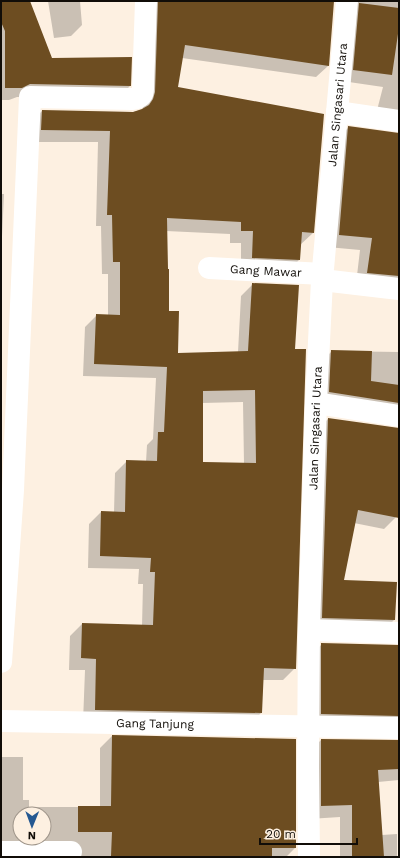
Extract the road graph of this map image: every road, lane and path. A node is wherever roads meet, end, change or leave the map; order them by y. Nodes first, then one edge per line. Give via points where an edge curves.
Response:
1 (146, 1) edge
2 (347, 1) edge
3 (337, 112) junction
4 (399, 121) edge
5 (209, 268) dead end
6 (323, 277) junction
7 (399, 289) edge
8 (316, 403) junction
9 (399, 416) edge
10 (309, 630) junction
11 (399, 633) edge
12 (1, 659) edge
13 (1, 721) edge
14 (309, 727) junction
15 (399, 728) edge
16 (1, 852) edge
17 (71, 852) dead end
18 (309, 857) edge

1 - 12 street via 143,94 133,98 30,97 13,490
2 - 3 street, Jalan Singasari Utara
3 - 4 street
3 - 6 street, Jalan Singasari Utara
5 - 6 street, Gang Mawar
6 - 7 street, Gang Mawar
6 - 8 street, Jalan Singasari Utara
8 - 9 street
8 - 10 street, Jalan Singasari Utara
10 - 11 street
10 - 14 street, Jalan Singasari Utara
13 - 14 street, Gang Tanjung
14 - 15 street, Gang Tanjung
14 - 18 street, Jalan Singasari Utara
16 - 17 street

